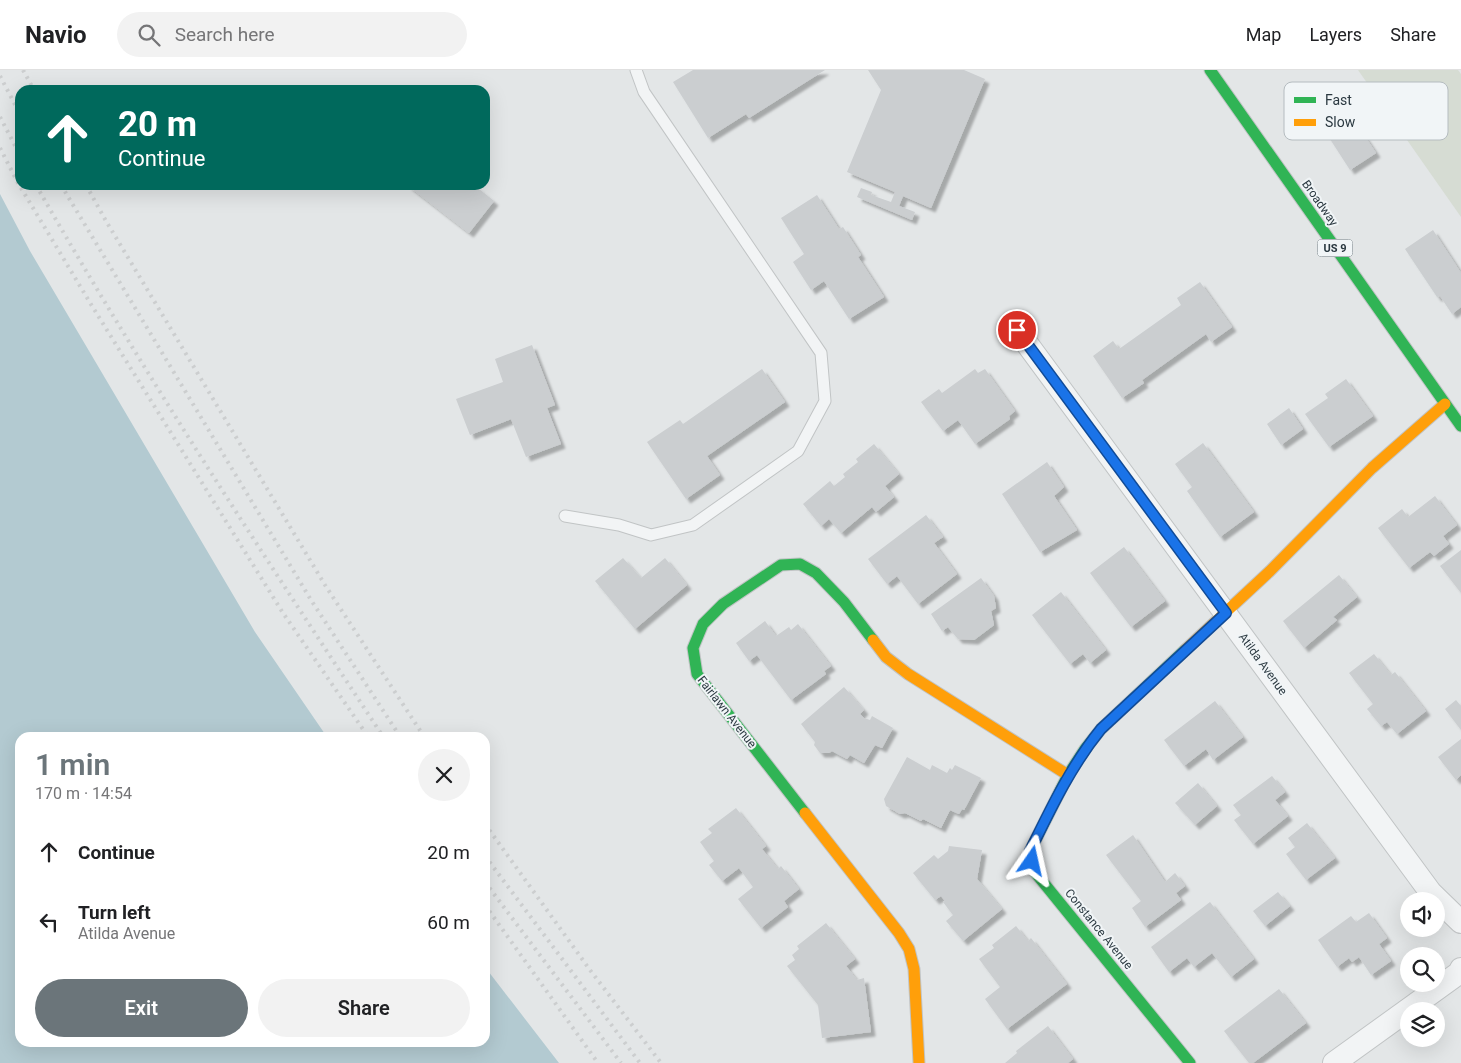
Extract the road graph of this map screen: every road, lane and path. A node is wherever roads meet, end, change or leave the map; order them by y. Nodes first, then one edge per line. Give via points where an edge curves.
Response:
1 (636, 70) edge
2 (1210, 70) edge
3 (1017, 330) dead end
4 (1445, 404) junction
5 (1461, 426) edge
6 (565, 516) dead end
7 (1226, 613) junction
8 (1068, 775) junction
9 (1461, 922) edge
10 (1461, 969) edge
11 (919, 1063) edge
12 (1190, 1063) edge
13 (1334, 1063) edge

1 - 6 lane via 644,92 821,353 826,401 798,451 693,525 651,535 619,525
2 - 4 street, Broadway / US 9
3 - 7 street, Atilda Avenue
4 - 5 street, Broadway / US 9
4 - 7 street, Constance Avenue via 1372,468
7 - 8 street, Constance Avenue via 1101,729
7 - 9 street, Atilda Avenue via 1431,893
8 - 11 street, Fairlawn Avenue via 886,657 844,602 816,573 800,564 780,565 723,604 704,624 693,648 697,674 909,949 914,969
8 - 12 street, Constance Avenue via 1030,851 1034,871
10 - 13 street

